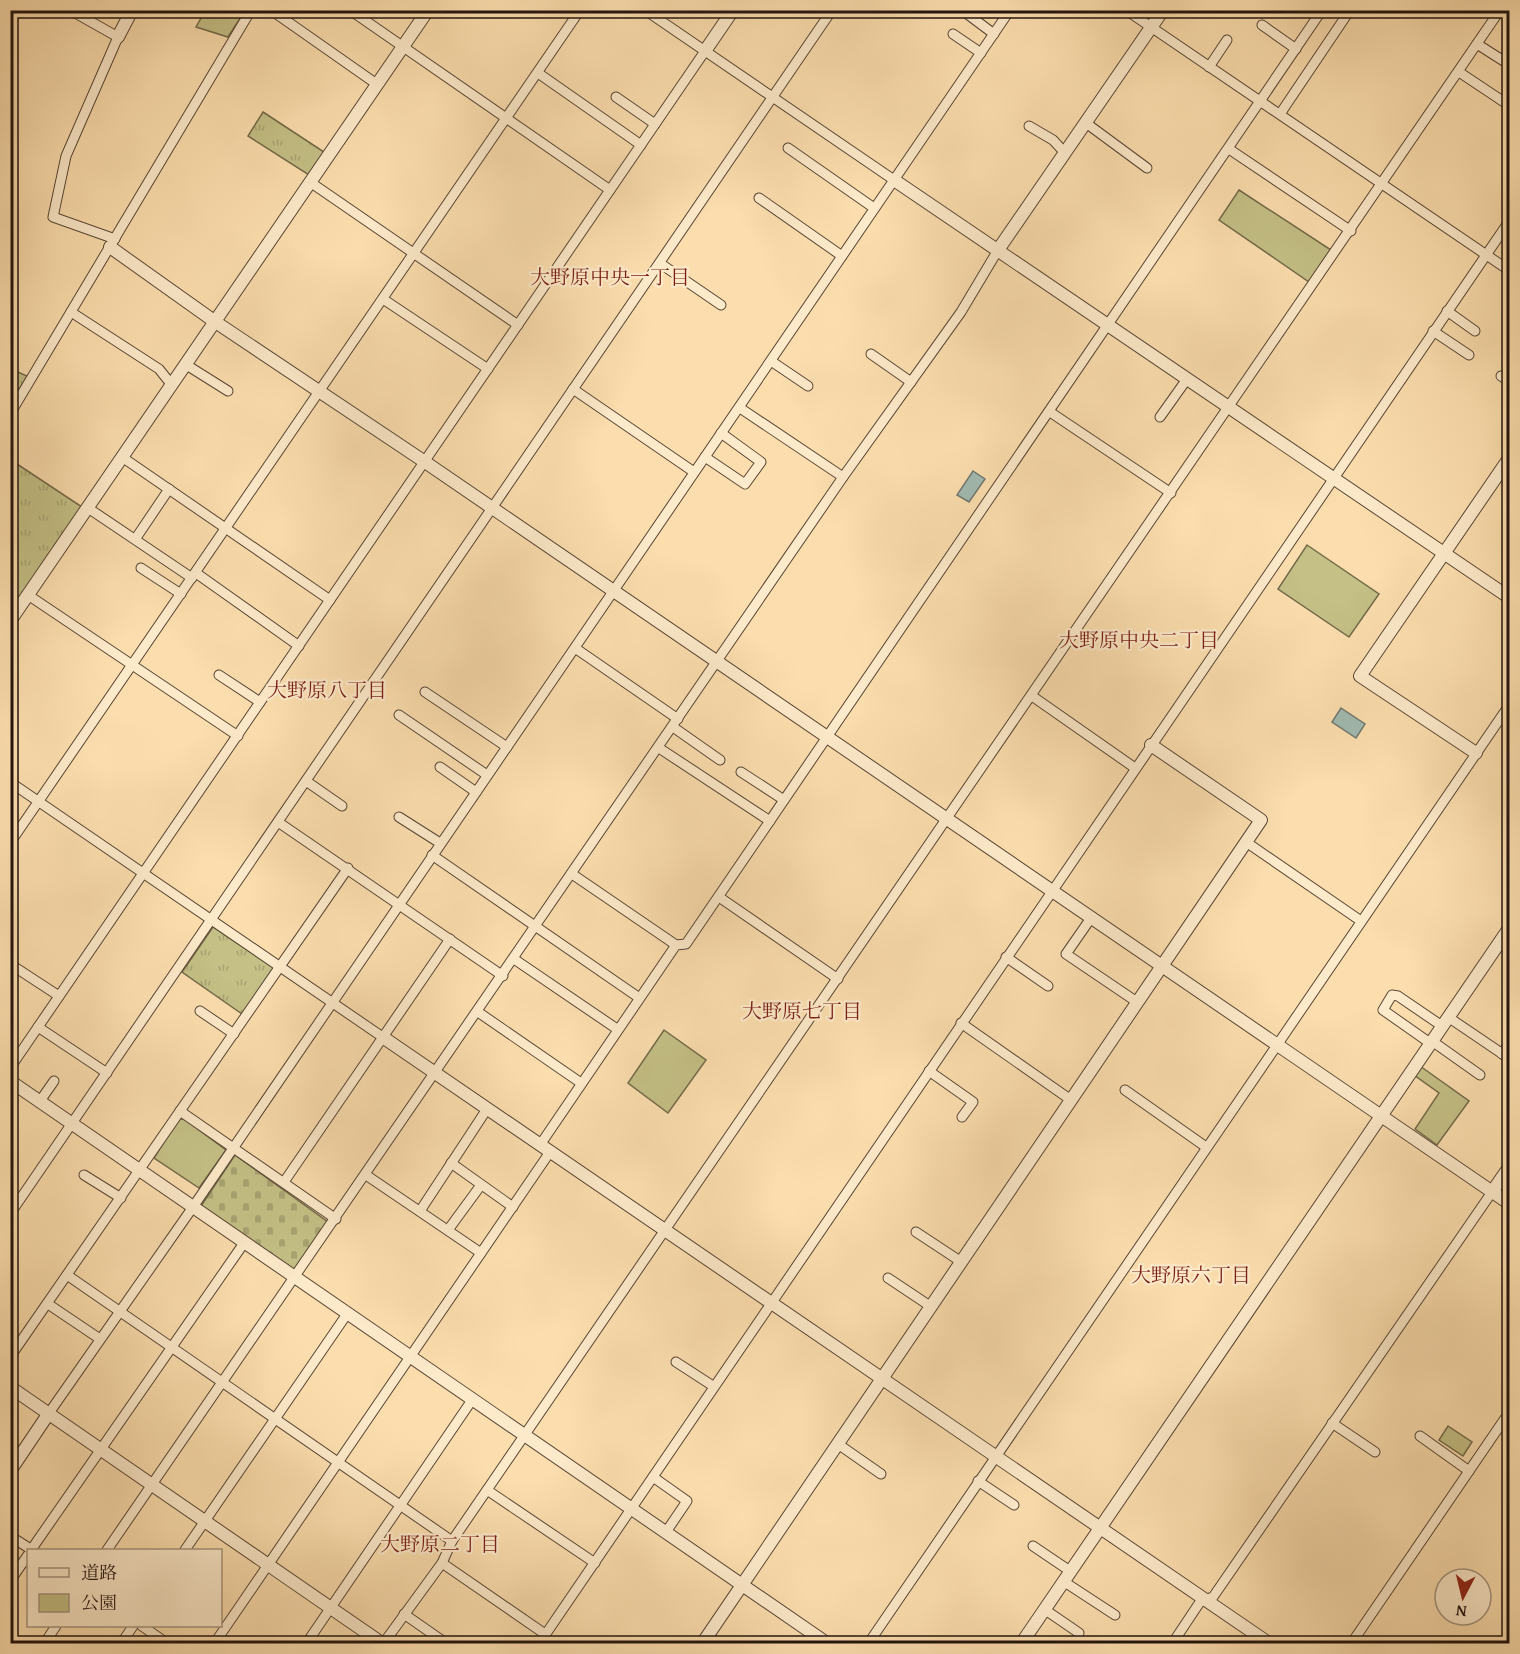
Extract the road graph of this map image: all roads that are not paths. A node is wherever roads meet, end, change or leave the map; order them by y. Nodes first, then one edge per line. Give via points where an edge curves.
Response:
1 (70, 10) edge
2 (132, 10) edge
3 (251, 10) edge
4 (271, 10) edge
5 (350, 10) edge
6 (428, 10) edge
7 (580, 10) edge
8 (645, 10) edge
9 (733, 10) edge
10 (832, 10) edge
11 (962, 10) edge
12 (1010, 10) edge
13 (1126, 10) edge
14 (1163, 10) edge
15 (1322, 10) edge
16 (1350, 10) edge
17 (1500, 10) edge
18 (1262, 25) dead end
19 (1151, 27) junction
20 (953, 34) dead end
21 (994, 34) junction
22 (118, 37) junction
23 (1227, 40) dead end
24 (1477, 44) junction
25 (403, 47) junction
26 (1296, 49) junction
27 (705, 51) junction
28 (981, 53) junction
29 (1509, 65) edge
30 (1209, 67) junction
31 (1458, 72) junction
32 (538, 73) junction
33 (378, 85) junction
34 (616, 97) dead end
35 (774, 97) junction
36 (1261, 102) junction
37 (1509, 106) edge
38 (1280, 114) junction
39 (507, 119) junction
40 (1086, 123) junction
41 (655, 124) junction
42 (1029, 126) dead end
43 (640, 145) junction
44 (788, 148) dead end
45 (1229, 149) junction
46 (1065, 153) junction
47 (1147, 168) dead end
48 (894, 180) junction
49 (310, 182) junction
50 (1381, 184) junction
51 (610, 190) junction
52 (759, 198) dead end
53 (874, 208) junction
54 (1509, 220) edge
55 (1351, 231) junction
56 (112, 243) junction
57 (998, 250) junction
58 (414, 254) junction
59 (1486, 255) junction
60 (842, 256) junction
61 (661, 264) junction
62 (1509, 271) edge
63 (383, 299) junction
64 (722, 305) dead end
65 (1447, 311) junction
66 (72, 312) junction
67 (214, 321) junction
68 (518, 325) junction
69 (1109, 326) junction
70 (1433, 331) junction
71 (1475, 331) dead end
72 (871, 354) dead end
73 (1469, 355) dead end
74 (771, 361) junction
75 (185, 364) junction
76 (488, 369) junction
77 (1501, 376) dead end
78 (1187, 379) junction
79 (911, 382) junction
80 (1509, 382) edge
81 (171, 384) junction
82 (808, 386) dead end
83 (573, 389) junction
84 (228, 391) dead end
85 (320, 392) junction
86 (1229, 407) junction
87 (740, 408) junction
88 (1050, 411) junction
89 (10, 414) edge
90 (1160, 417) dead end
91 (721, 433) junction
92 (122, 457) junction
93 (705, 457) junction
94 (1509, 458) edge
95 (424, 462) junction
96 (694, 472) junction
97 (843, 477) junction
98 (1333, 478) junction
99 (169, 489) junction
100 (1171, 493) junction
101 (88, 508) junction
102 (492, 508) junction
103 (226, 528) junction
104 (136, 538) junction
105 (1444, 553) junction
106 (141, 568) dead end
107 (194, 575) junction
108 (613, 591) junction
109 (181, 594) junction
110 (28, 595) junction
111 (1509, 598) edge
112 (330, 600) junction
113 (10, 621) edge
114 (299, 646) junction
115 (575, 648) junction
116 (717, 661) junction
117 (132, 665) junction
118 (219, 675) dead end
119 (425, 692) dead end
120 (1032, 696) junction
121 (260, 702) junction
122 (1509, 704) edge
123 (399, 715) dead end
124 (678, 719) junction
125 (673, 728) junction
126 (238, 736) junction
127 (827, 738) junction
128 (1151, 745) junction
129 (507, 747) junction
130 (659, 748) junction
131 (1476, 753) junction
132 (720, 760) dead end
133 (440, 767) dead end
134 (1135, 768) junction
135 (741, 772) dead end
136 (487, 775) junction
137 (306, 781) junction
138 (10, 782) edge
139 (476, 792) junction
140 (39, 801) junction
141 (784, 801) junction
142 (342, 806) dead end
143 (399, 817) dead end
144 (947, 820) junction
145 (770, 821) junction
146 (278, 822) junction
147 (1246, 842) junction
148 (10, 843) edge
149 (440, 843) junction
150 (432, 855) junction
151 (348, 868) junction
152 (143, 873) junction
153 (572, 874) junction
154 (1052, 890) junction
155 (718, 897) junction
156 (398, 904) junction
157 (1091, 918) junction
158 (211, 919) junction
159 (1361, 921) junction
160 (1509, 927) edge
161 (535, 928) junction
162 (450, 939) junction
163 (676, 945) junction
164 (1006, 957) junction
165 (514, 959) junction
166 (10, 964) edge
167 (280, 966) junction
168 (1161, 966) junction
169 (503, 976) junction
170 (838, 979) junction
171 (1048, 986) dead end
172 (59, 996) junction
173 (638, 997) junction
174 (1137, 1002) junction
175 (332, 1003) junction
176 (200, 1011) dead end
177 (478, 1012) junction
178 (1445, 1021) junction
179 (961, 1023) junction
180 (38, 1027) junction
181 (617, 1029) junction
182 (234, 1034) junction
183 (384, 1038) junction
184 (1431, 1042) junction
185 (1509, 1042) edge
186 (1276, 1044) junction
187 (1506, 1056) edge
188 (10, 1068) edge
189 (929, 1071) junction
190 (107, 1072) junction
191 (436, 1073) junction
192 (1480, 1075) dead end
193 (10, 1081) edge
194 (54, 1082) dead end
195 (581, 1083) junction
196 (1125, 1090) dead end
197 (1071, 1100) junction
198 (40, 1101) junction
199 (487, 1109) junction
200 (180, 1111) junction
201 (1381, 1115) junction
202 (962, 1117) dead end
203 (72, 1124) junction
204 (234, 1147) junction
205 (1206, 1147) junction
206 (545, 1148) junction
207 (451, 1163) junction
208 (1509, 1166) edge
209 (140, 1171) junction
210 (84, 1175) dead end
211 (366, 1175) junction
212 (284, 1182) junction
213 (481, 1185) junction
214 (1492, 1192) junction
215 (121, 1198) junction
216 (1509, 1204) edge
217 (193, 1207) junction
218 (513, 1207) junction
219 (420, 1211) junction
220 (10, 1214) edge
221 (336, 1219) junction
222 (448, 1230) junction
223 (667, 1230) junction
224 (916, 1232) dead end
225 (244, 1243) junction
226 (481, 1253) junction
227 (960, 1261) junction
228 (67, 1275) junction
229 (295, 1278) junction
230 (888, 1278) dead end
231 (770, 1301) junction
232 (48, 1304) junction
233 (930, 1306) junction
234 (119, 1311) junction
235 (347, 1314) junction
236 (100, 1339) junction
237 (170, 1348) junction
238 (10, 1357) edge
239 (410, 1357) junction
240 (676, 1362) dead end
241 (883, 1379) junction
242 (224, 1383) junction
243 (713, 1386) junction
244 (10, 1387) edge
245 (472, 1400) junction
246 (1509, 1411) edge
247 (49, 1413) junction
248 (276, 1418) junction
249 (1332, 1423) junction
250 (525, 1435) junction
251 (1420, 1436) dead end
252 (838, 1444) junction
253 (101, 1449) junction
254 (1375, 1452) dead end
255 (995, 1456) junction
256 (339, 1461) junction
257 (10, 1471) edge
258 (1468, 1471) junction
259 (881, 1474) dead end
260 (653, 1477) junction
261 (978, 1481) junction
262 (153, 1484) junction
263 (487, 1490) junction
264 (401, 1505) junction
265 (1014, 1505) dead end
266 (632, 1509) junction
267 (206, 1521) junction
268 (1100, 1527) junction
269 (666, 1533) junction
270 (10, 1536) edge
271 (452, 1541) junction
272 (1033, 1546) dead end
273 (30, 1549) edge
274 (33, 1549) edge
275 (108, 1549) edge
276 (186, 1549) edge
277 (27, 1556) edge
278 (269, 1563) junction
279 (442, 1563) junction
280 (594, 1563) junction
281 (1066, 1576) junction
282 (10, 1581) edge
283 (742, 1584) junction
284 (1206, 1600) junction
285 (331, 1606) junction
286 (1044, 1609) junction
287 (404, 1614) junction
288 (1115, 1615) dead end
289 (55, 1627) edge
290 (132, 1627) edge
291 (143, 1627) edge
292 (1079, 1633) dead end
293 (545, 1634) junction
294 (1509, 1636) edge
295 (383, 1643) edge
296 (44, 1644) edge
297 (121, 1644) edge
298 (168, 1644) edge
299 (214, 1644) edge
300 (306, 1644) edge
301 (447, 1644) edge
302 (539, 1644) edge
303 (702, 1644) edge
304 (828, 1644) edge
305 (868, 1644) edge
306 (1021, 1644) edge
307 (1172, 1644) edge
308 (1270, 1644) edge
309 (1351, 1644) edge
310 (1504, 1644) edge

1 - 22 street
2 - 22 street
3 - 56 street
4 - 33 street
5 - 25 street
6 - 25 street
7 - 32 street
8 - 27 street
9 - 27 street
10 - 35 street
11 - 21 street
12 - 21 street
13 - 19 street
14 - 19 street
15 - 26 street
16 - 38 street
17 - 24 street
18 - 26 street
19 - 30 street
19 - 40 street
20 - 28 street
21 - 28 street
22 - 56 street via 66,156 53,217
23 - 30 street
24 - 29 street
24 - 31 street
25 - 33 street
25 - 39 street
26 - 36 street
27 - 35 street
27 - 41 street
28 - 48 street
30 - 36 street
31 - 37 street
31 - 50 street
32 - 39 street
32 - 43 street
33 - 49 street
34 - 41 street
35 - 48 street
35 - 61 street
36 - 38 street
36 - 45 street
38 - 50 street
39 - 51 street
39 - 58 street
40 - 46 street
40 - 47 street
41 - 43 street
42 - 46 street via 1053,140
43 - 51 street
44 - 53 street
45 - 55 street
45 - 69 street
46 - 57 street
48 - 53 street
48 - 57 street
49 - 58 street
49 - 67 street
50 - 55 street
50 - 59 street
51 - 68 street
52 - 60 street
53 - 60 street
54 - 59 street
55 - 86 street
56 - 66 street
56 - 67 street
57 - 69 street
57 - 79 street via 961,312
58 - 63 street
58 - 68 street
59 - 62 street
59 - 65 street
60 - 74 street
61 - 64 street
61 - 83 street
63 - 76 street
63 - 85 street
65 - 70 street
65 - 71 street
66 - 81 street via 159,369
66 - 89 street
67 - 75 street
67 - 85 street
68 - 76 street
69 - 78 street
69 - 88 street
70 - 73 street
70 - 98 street
72 - 79 street
74 - 82 street
74 - 87 street
75 - 81 street
75 - 84 street
76 - 95 street
77 - 80 street
78 - 86 street
78 - 90 street
79 - 97 street
81 - 92 street
83 - 96 street
83 - 102 street
85 - 95 street
85 - 103 street
86 - 98 street
86 - 100 street
87 - 91 street
87 - 97 street
88 - 100 street
88 - 127 street
91 - 93 street
91 - 93 street via 761,462 745,484
92 - 99 street
92 - 101 street
93 - 96 street
94 - 105 street
95 - 102 street
95 - 112 street
96 - 108 street
97 - 116 street
98 - 105 street
98 - 128 street
99 - 103 street
99 - 104 street
100 - 120 street
101 - 104 street
101 - 110 street
102 - 108 street
102 - 137 street
103 - 107 street
103 - 112 street
104 - 107 street
105 - 111 street
105 - 131 street via 1360,676
106 - 109 street
107 - 109 street
107 - 114 street
108 - 115 street
108 - 116 street
109 - 117 street
110 - 113 street
110 - 117 street
112 - 114 street
114 - 121 street
115 - 124 street
115 - 129 street
116 - 124 street
116 - 127 street
117 - 126 street
117 - 140 street
118 - 121 street
119 - 129 street
120 - 134 street
120 - 144 street
121 - 126 street
122 - 131 street
123 - 136 street
124 - 125 street
125 - 130 street
125 - 132 street
126 - 152 street
127 - 141 street
127 - 144 street
128 - 134 street
128 - 147 street via 1261,820
129 - 136 street
130 - 145 street
130 - 153 street
131 - 159 street
133 - 139 street
134 - 154 street
135 - 141 street
136 - 139 street
137 - 142 street
137 - 146 street
138 - 140 street
139 - 149 street
140 - 148 street
140 - 152 street
141 - 145 street
143 - 149 street
144 - 154 street
144 - 170 street
145 - 155 street
146 - 151 street
146 - 158 street
147 - 159 street
147 - 168 street
149 - 150 street
150 - 156 street
150 - 161 street
151 - 156 street
151 - 167 street
152 - 158 street
152 - 172 street
153 - 161 street
153 - 163 street
154 - 157 street
154 - 164 street
155 - 163 street via 686,944
155 - 170 street
156 - 162 street
156 - 175 street
157 - 168 street
157 - 174 street via 1066,954
158 - 167 street
158 - 190 street
159 - 186 street
160 - 178 street
161 - 165 street
161 - 173 street
162 - 169 street
162 - 183 street
163 - 173 street
164 - 171 street
164 - 179 street
165 - 169 street
165 - 181 street
166 - 172 street
167 - 175 street
167 - 182 street
168 - 174 street
168 - 186 street
169 - 177 street
170 - 223 street
172 - 180 street
173 - 181 street
174 - 197 street
175 - 183 street
175 - 204 street
176 - 182 street
177 - 191 street
177 - 195 street
178 - 184 street
178 - 184 street via 1392,995 1383,1010
178 - 187 street
179 - 189 street
179 - 197 street
180 - 188 street
180 - 190 street
181 - 195 street
182 - 200 street
183 - 191 street
183 - 212 street
184 - 192 street
184 - 201 street
185 - 187 street
186 - 201 street
186 - 205 street
189 - 202 street via 973,1102
189 - 231 street
190 - 203 street
191 - 199 street
191 - 211 street
193 - 198 street
194 - 198 street
195 - 206 street
196 - 205 street
197 - 227 street
198 - 203 street
199 - 206 street
199 - 207 street
200 - 204 street
200 - 209 street
201 - 214 street
201 - 268 street
203 - 209 street
203 - 220 street
204 - 212 street
204 - 217 street
205 - 255 street
206 - 218 street
206 - 223 street
207 - 213 street
207 - 219 street
208 - 214 street
209 - 215 street
209 - 217 street
210 - 215 street
211 - 219 street
211 - 221 street
212 - 221 street
213 - 218 street
213 - 222 street
214 - 216 street
214 - 249 street
215 - 228 street
217 - 225 street
217 - 234 street
218 - 226 street
219 - 222 street
221 - 229 street
222 - 226 street
223 - 231 street
223 - 250 street
224 - 227 street
225 - 229 street
225 - 237 street
226 - 239 street
227 - 233 street
228 - 232 street
228 - 234 street
229 - 235 street
229 - 242 street
230 - 233 street
231 - 241 street
231 - 243 street
232 - 236 street
232 - 238 street
233 - 241 street
234 - 236 street
234 - 237 street
235 - 239 street
235 - 248 street
236 - 247 street
237 - 242 street
237 - 253 street
239 - 245 street
239 - 256 street
240 - 243 street
241 - 252 street
241 - 255 street
242 - 248 street
242 - 262 street
243 - 260 street
244 - 247 street
245 - 250 street
245 - 264 street
246 - 258 street
247 - 253 street
247 - 257 street
248 - 256 street
248 - 267 street
249 - 254 street
249 - 284 street via 1213,1597
250 - 263 street
250 - 266 street
251 - 258 street
252 - 259 street
252 - 283 street
253 - 262 street
253 - 274 street
255 - 261 street
255 - 268 street
256 - 264 street
256 - 278 street
258 - 309 street
260 - 266 street
260 - 269 street via 687,1501
261 - 265 street
261 - 305 street
262 - 267 street
262 - 275 street
263 - 271 street
263 - 280 street
264 - 271 street
264 - 285 street
266 - 269 street
266 - 280 street
267 - 276 street
267 - 278 street
268 - 281 street
268 - 284 street
269 - 283 street
270 - 273 street
271 - 279 street
272 - 281 street
277 - 282 street
278 - 285 street
278 - 299 street
279 - 287 street
279 - 293 street
280 - 293 street
281 - 286 street
281 - 288 street
283 - 303 street
283 - 304 street
284 - 307 street via 1200,1602
284 - 308 street
285 - 295 street
285 - 300 street
286 - 292 street
286 - 306 street
287 - 295 street
287 - 301 street
289 - 296 street
290 - 297 street
291 - 298 street
293 - 302 street
294 - 310 street

